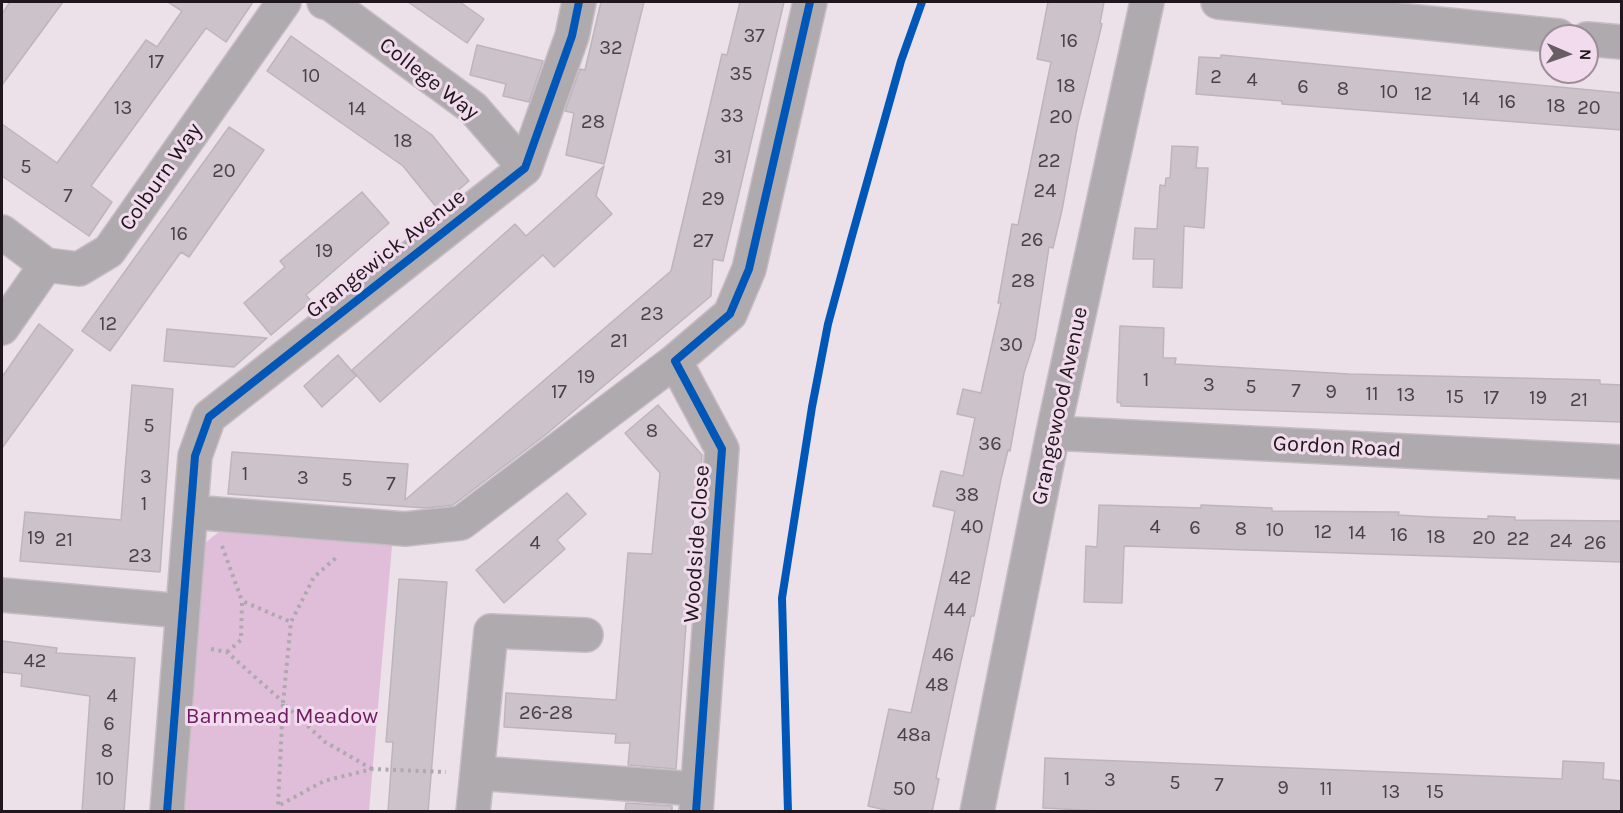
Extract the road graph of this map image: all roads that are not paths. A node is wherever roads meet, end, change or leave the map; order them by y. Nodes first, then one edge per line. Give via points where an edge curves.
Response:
1 (284, 2) edge
2 (324, 2) edge
3 (579, 2) edge
4 (810, 2) edge
5 (1147, 2) edge
6 (1218, 2) edge
7 (1539, 34) edge
8 (1599, 40) edge
9 (1622, 42) edge
10 (525, 168) junction
11 (2, 232) edge
12 (46, 265) junction
13 (2, 328) edge
14 (675, 361) junction
15 (1053, 433) junction
16 (1622, 462) edge
17 (191, 512) junction
18 (2, 595) edge
19 (182, 611) junction
20 (586, 635) dead end
21 (477, 773) junction
22 (697, 800) edge
23 (167, 812) edge
24 (473, 812) edge
25 (977, 812) edge

1 - 12 street, Colburn Way via 110,251 79,269
2 - 10 street, College Way via 473,108
3 - 10 street via 572,36
4 - 14 street via 749,269 730,314
5 - 15 street, Grangewood Avenue
6 - 7 street
8 - 9 street
10 - 17 street, Grangewick Avenue via 209,417 195,456
11 - 12 street, Colburn Way
12 - 13 street
14 - 17 street via 461,523 405,529
14 - 22 street, Woodside Close via 722,449
15 - 16 street, Gordon Road
15 - 25 street, Grangewood Avenue
17 - 19 street, Grangewick Avenue
18 - 19 street
19 - 23 street, Grangewick Avenue
20 - 21 street via 491,631
21 - 22 street
21 - 24 street

